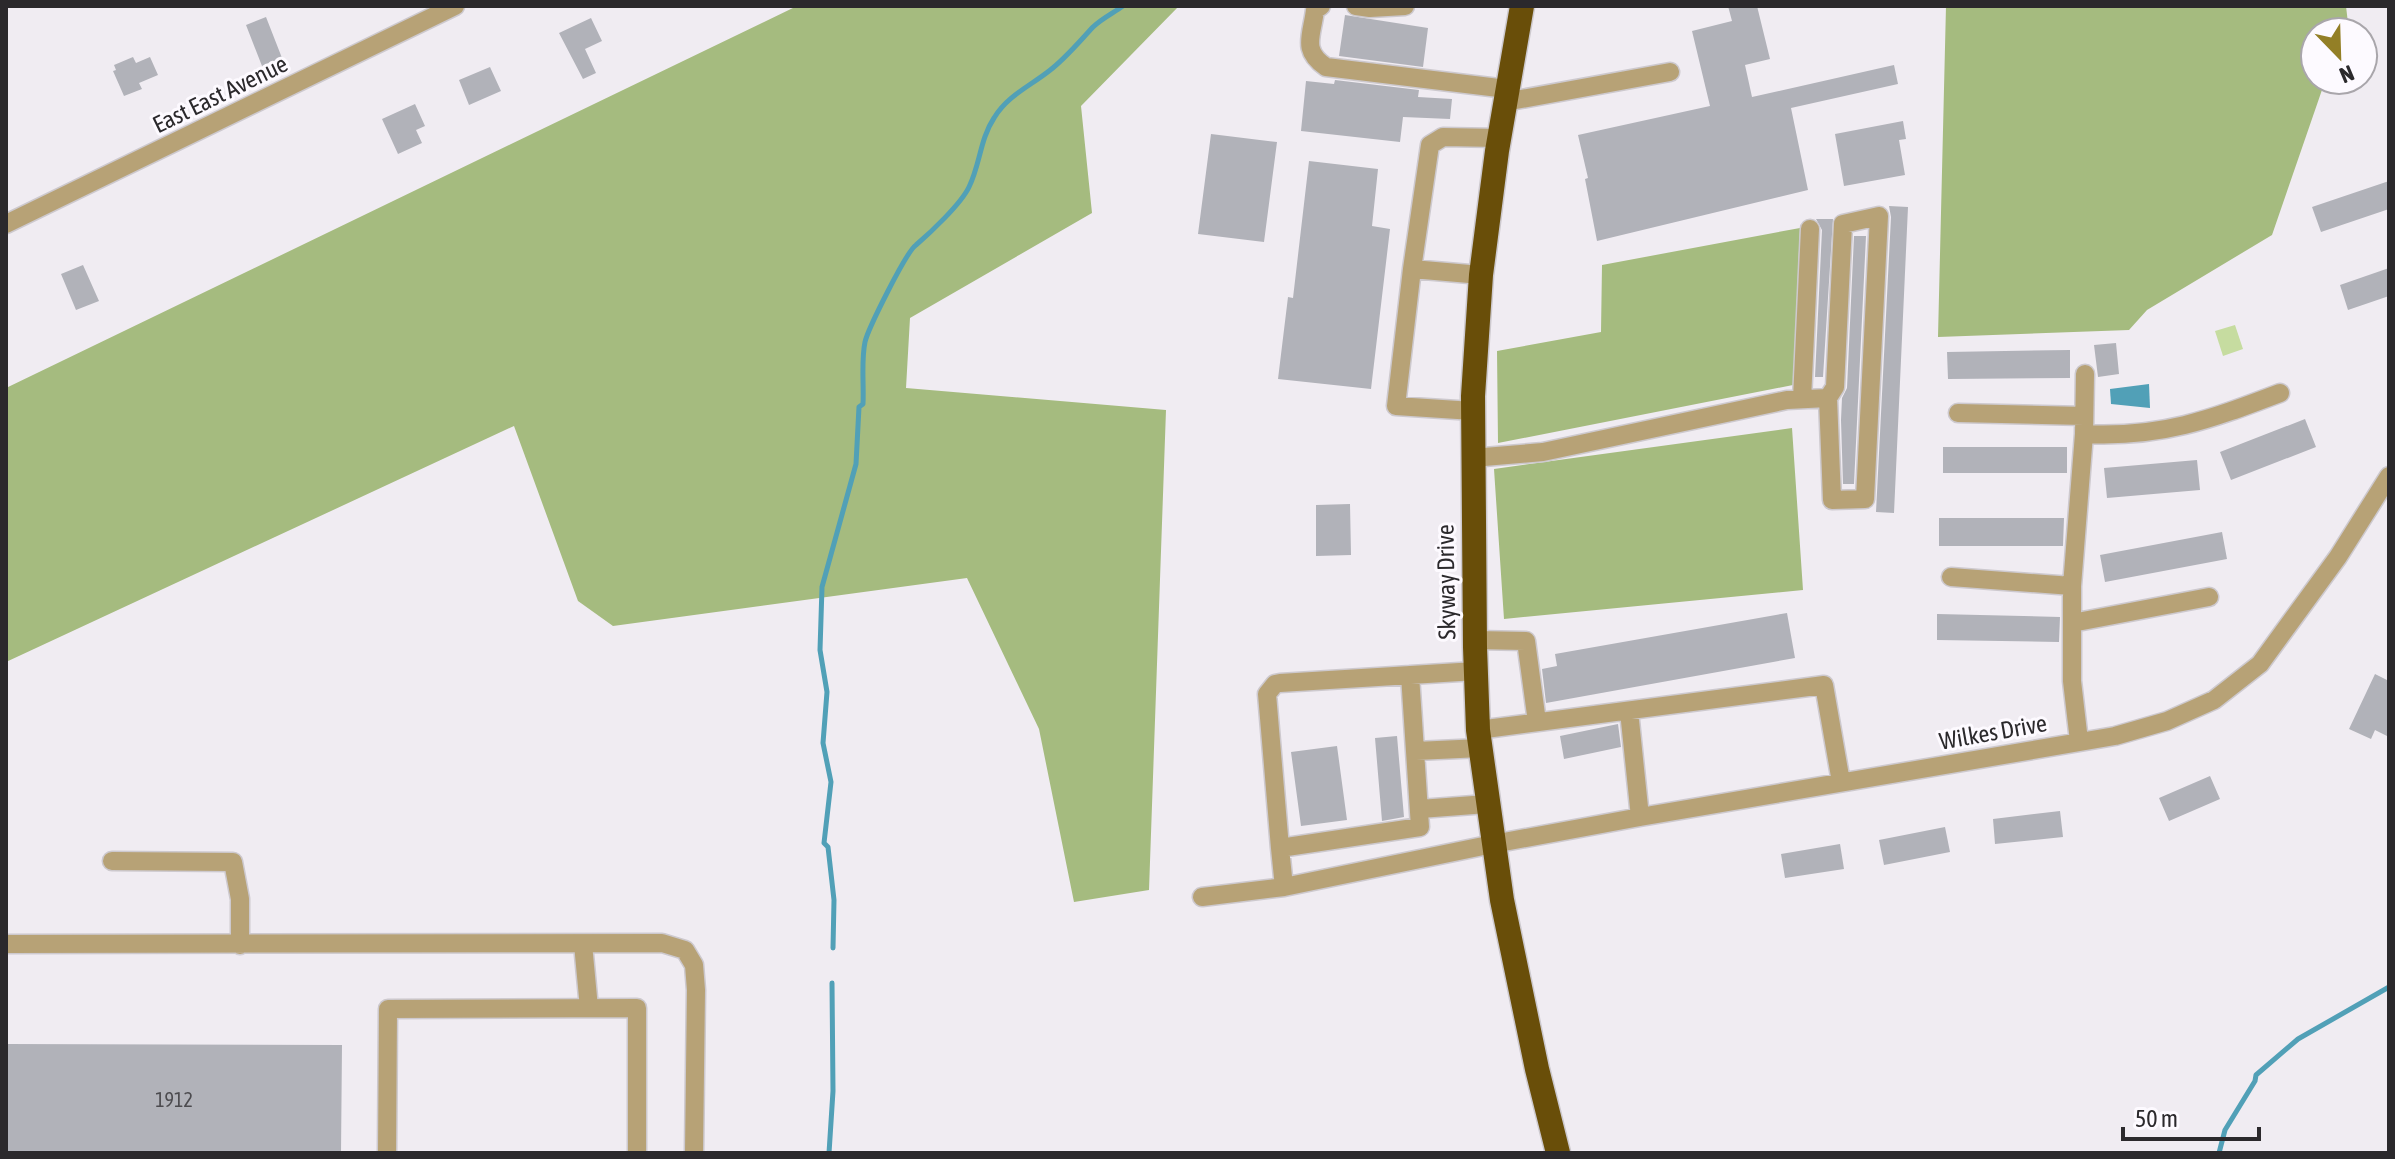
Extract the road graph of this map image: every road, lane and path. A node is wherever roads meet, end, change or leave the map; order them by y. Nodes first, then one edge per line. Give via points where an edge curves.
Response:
1 (455, 6) edge
2 (1321, 6) edge
3 (1356, 6) edge
4 (1405, 6) edge
5 (1522, 6) edge
6 (1670, 72) dead end
7 (1506, 96) junction
8 (1499, 138) junction
9 (6, 224) edge
10 (1810, 229) dead end
11 (1412, 269) junction
12 (1481, 275) junction
13 (2085, 374) dead end
14 (2280, 393) dead end
15 (1828, 398) junction
16 (1802, 399) junction
17 (1473, 411) junction
18 (1958, 413) dead end
19 (2084, 425) junction
20 (1472, 458) junction
21 (2389, 476) edge
22 (1951, 577) dead end
23 (2072, 586) junction
24 (2209, 597) dead end
25 (2072, 623) junction
26 (1476, 640) junction
27 (1476, 671) junction
28 (1410, 675) junction
29 (1629, 711) junction
30 (1537, 722) junction
31 (1480, 739) junction
32 (2079, 741) junction
33 (1416, 751) junction
34 (1841, 782) junction
35 (1487, 804) junction
36 (1420, 809) junction
37 (1640, 817) junction
38 (1352, 838) junction
39 (1493, 844) junction
40 (1280, 848) junction
41 (112, 861) dead end
42 (1357, 872) junction
43 (1284, 887) junction
44 (1202, 897) dead end
45 (6, 944) edge
46 (583, 944) junction
47 (240, 945) junction
48 (589, 1008) junction
49 (387, 1153) edge
50 (637, 1153) edge
51 (694, 1153) edge
52 (1558, 1153) edge

1 - 9 street, East East Avenue
2 - 7 street via 1315,10 1310,51 1326,67
3 - 4 street
5 - 7 highway, Skyway Drive
6 - 7 street
7 - 8 highway, Skyway Drive
8 - 11 street via 1443,137 1430,145
8 - 12 highway, Skyway Drive
10 - 16 street
11 - 12 street
11 - 17 street via 1396,406
12 - 17 highway, Skyway Drive
13 - 19 street
14 - 19 street via 2171,430 2123,436
15 - 15 street via 1832,500 1865,499 1879,216 1843,224 1835,387
15 - 16 street
16 - 20 street via 1543,452
17 - 20 highway, Skyway Drive
18 - 19 street
19 - 23 street
20 - 26 highway, Skyway Drive
21 - 32 street, Wilkes Drive via 2260,664 2214,700 2167,721
22 - 23 street
23 - 25 street
24 - 25 street
25 - 32 street
26 - 27 highway, Skyway Drive
26 - 30 street via 1526,641
27 - 28 street
27 - 31 highway, Skyway Drive
28 - 33 street
28 - 40 street via 1271,687 1267,694
29 - 30 street
29 - 34 street via 1824,685
29 - 37 street
30 - 31 street
31 - 33 street
31 - 35 highway, Skyway Drive
32 - 34 street, Wilkes Drive
33 - 36 street
34 - 37 street, Wilkes Drive
35 - 36 street
35 - 39 highway, Skyway Drive
36 - 38 street via 1422,824 1416,829
37 - 39 street, Wilkes Drive
38 - 40 street
38 - 42 street
39 - 42 street, Wilkes Drive
39 - 52 highway, Skyway Drive via 1523,1007
40 - 43 street
41 - 47 street via 233,862
42 - 43 street, Wilkes Drive
43 - 44 street, Wilkes Drive
45 - 47 street
46 - 47 street
46 - 48 street
46 - 51 street via 662,943 685,950 694,965
48 - 49 street via 388,1009
48 - 50 street via 637,1008

